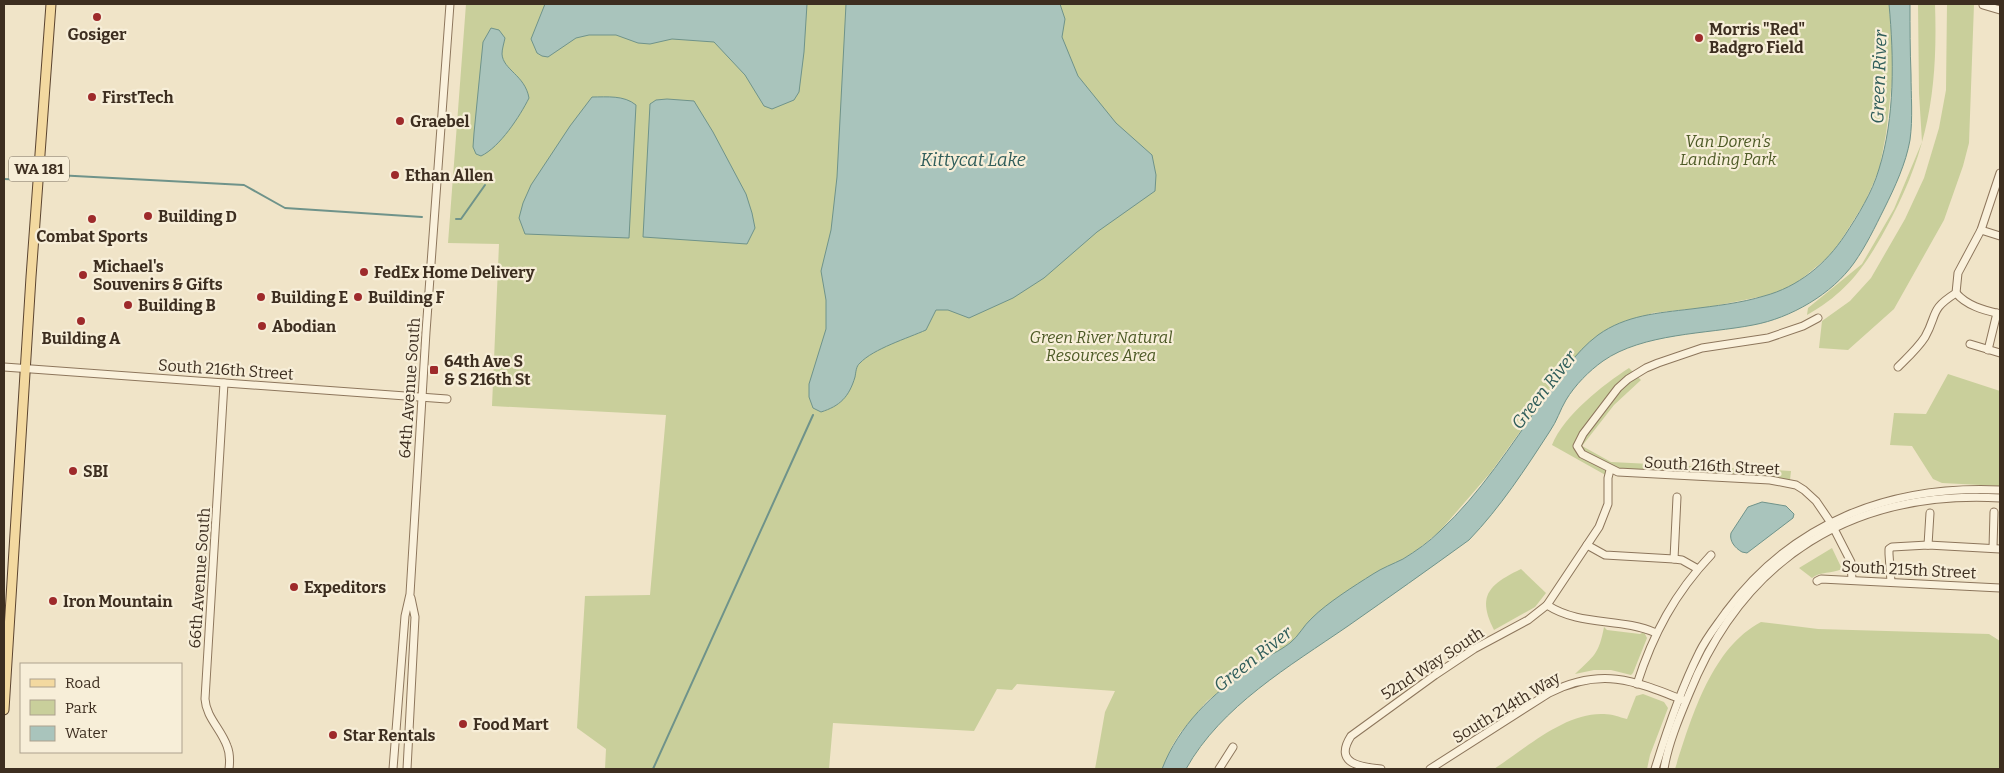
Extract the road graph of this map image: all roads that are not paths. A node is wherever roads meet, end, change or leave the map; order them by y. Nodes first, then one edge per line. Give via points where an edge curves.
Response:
1 (51, 4) edge
2 (450, 4) edge
3 (1983, 6) dead end
4 (2000, 10) edge
5 (2000, 173) edge
6 (1981, 230) junction
7 (2000, 236) edge
8 (1956, 293) junction
9 (1999, 314) edge
10 (1818, 318) dead end
11 (1970, 344) dead end
12 (1988, 350) junction
13 (2000, 354) edge
14 (4, 367) edge
15 (1898, 367) dead end
16 (25, 368) junction
17 (224, 383) junction
18 (422, 397) junction
19 (447, 399) dead end
20 (1610, 470) junction
21 (2000, 490) edge
22 (1677, 497) dead end
23 (2000, 498) edge
24 (1994, 512) dead end
25 (1930, 513) dead end
26 (1832, 526) junction
27 (1587, 545) junction
28 (1928, 545) junction
29 (1997, 548) edge
30 (1711, 555) dead end
31 (1674, 559) junction
32 (1698, 569) junction
33 (1852, 580) junction
34 (1817, 581) dead end
35 (1891, 582) junction
36 (2000, 588) edge
37 (410, 594) junction
38 (1547, 604) junction
39 (1656, 633) junction
40 (1638, 684) junction
41 (1683, 700) junction
42 (4, 710) edge
43 (1234, 747) dead end
44 (229, 769) edge
45 (393, 769) edge
46 (408, 769) edge
47 (1219, 769) edge
48 (1381, 769) edge
49 (1430, 769) edge
50 (1655, 769) edge
51 (1664, 769) edge

1 - 16 main road, WA 181
2 - 18 street, 64th Avenue South
3 - 4 street
5 - 6 street
6 - 7 street
6 - 8 street via 1958,272
8 - 9 street via 1971,305
8 - 15 street via 1936,309 1924,338
9 - 12 street
10 - 20 street, South 216th Street via 1768,338 1702,348 1646,368 1628,379 1618,388 1577,446 1582,454
11 - 12 street
12 - 13 street
14 - 16 street, South 216th Street
16 - 17 street, South 216th Street
16 - 42 main road, WA 181
17 - 18 street, South 216th Street
17 - 44 street, 66th Avenue South via 205,699 226,744
18 - 19 street, South 216th Street
18 - 37 street, 64th Avenue South
20 - 26 street, South 216th Street via 1626,474 1788,483 1804,490 1816,501
20 - 27 street, 52nd Way South via 1606,514
21 - 26 street via 1918,493 1883,502
22 - 31 street
23 - 26 street via 1947,498 1904,504
24 - 29 street
25 - 28 street
26 - 33 street, South 216th Street via 1851,562
26 - 41 street via 1793,552 1744,598 1716,636
27 - 31 street via 1605,555
27 - 38 street, 52nd Way South
28 - 29 street
28 - 35 street via 1892,547 1889,554
30 - 32 street
31 - 32 street
32 - 39 street
33 - 34 street, South 215th Street
33 - 35 street, South 215th Street
35 - 36 street, South 215th Street
37 - 45 street, 64th Avenue South via 405,616
37 - 46 street, 64th Avenue South via 415,616
38 - 39 street via 1567,616 1642,627
38 - 48 street, 52nd Way South via 1528,620 1474,649 1351,736 1345,748 1352,763 1358,767
39 - 40 street
40 - 41 street, South 214th Way
40 - 49 street, South 214th Way via 1606,678 1589,678 1567,684
41 - 50 street
41 - 51 street
43 - 47 street

